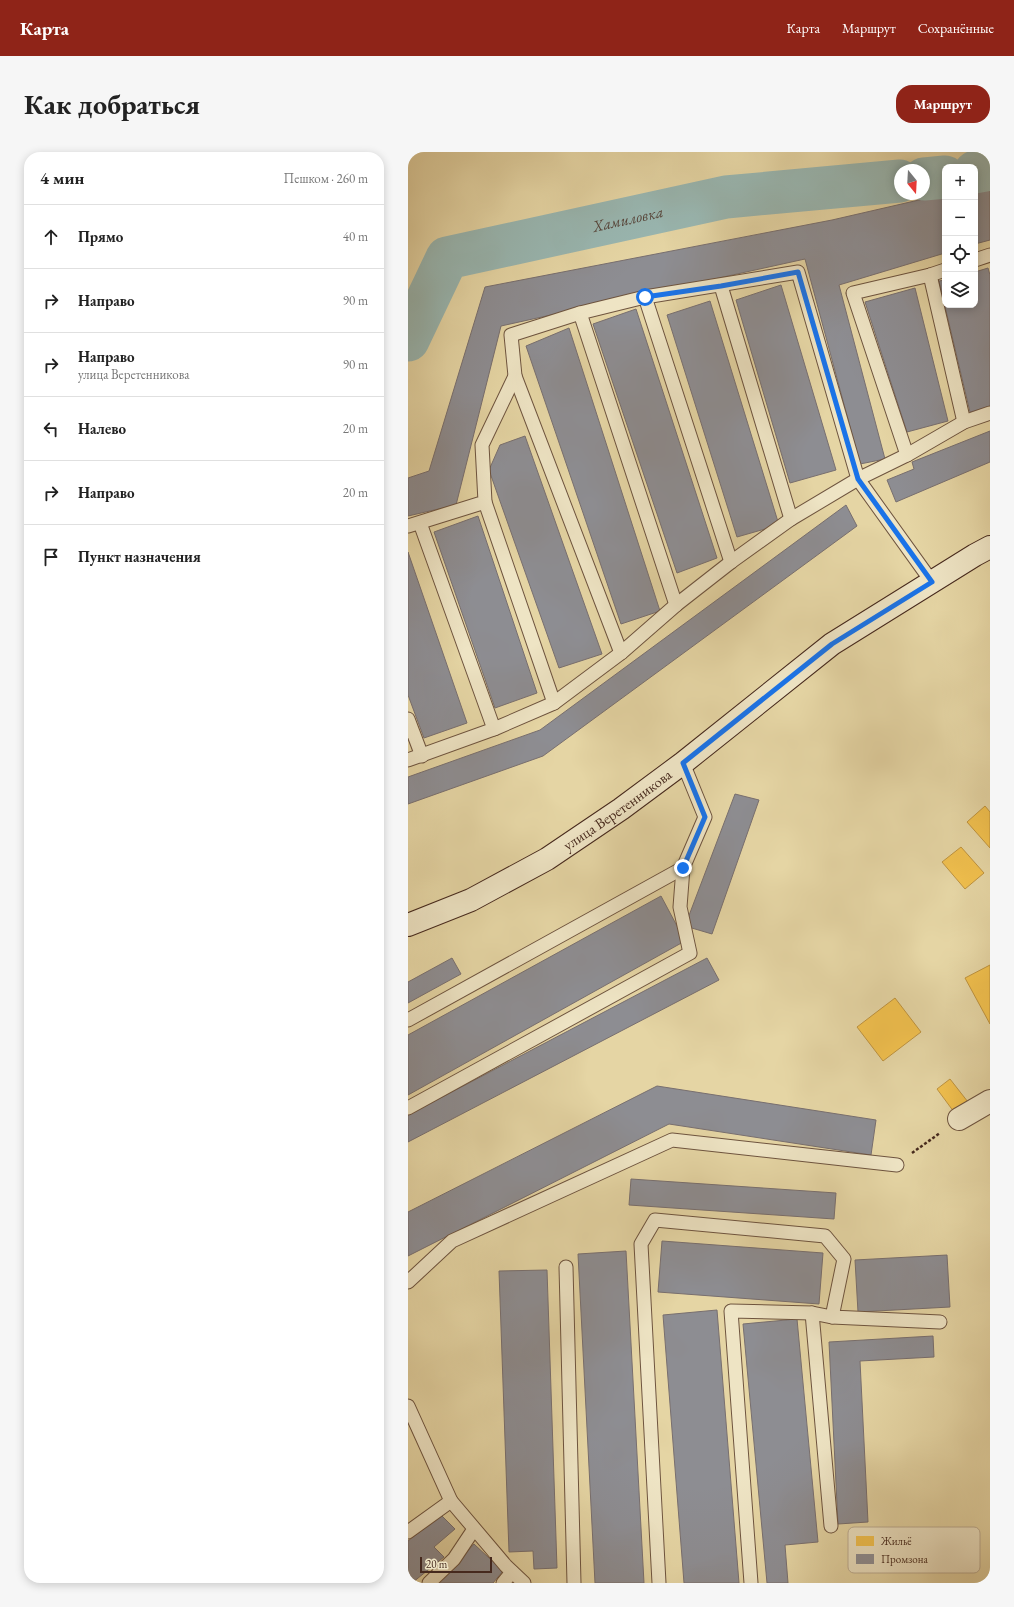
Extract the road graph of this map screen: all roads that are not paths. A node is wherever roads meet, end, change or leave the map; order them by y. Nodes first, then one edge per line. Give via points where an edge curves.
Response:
1 (990, 255) edge
2 (978, 259) edge
3 (942, 271) edge
4 (930, 275) junction
5 (721, 286) junction
6 (645, 297) junction
7 (580, 313) junction
8 (515, 376) junction
9 (990, 413) edge
10 (964, 422) junction
11 (907, 455) junction
12 (858, 479) junction
13 (485, 502) junction
14 (791, 519) junction
15 (414, 525) edge
16 (985, 552) edge
17 (731, 562) junction
18 (932, 582) junction
19 (676, 605) junction
20 (620, 653) junction
21 (554, 703) junction
22 (408, 719) edge
23 (494, 729) junction
24 (422, 756) junction
25 (408, 760) edge
26 (683, 763) junction
27 (683, 868) junction
28 (408, 925) edge
29 (408, 1020) edge
30 (990, 1102) edge
31 (408, 1108) edge
32 (959, 1119) road end
33 (897, 1165) road end
34 (566, 1267) dead end
35 (408, 1282) edge
36 (812, 1313) junction
37 (832, 1317) junction
38 (940, 1322) dead end
39 (408, 1406) edge
40 (451, 1501) junction
41 (831, 1526) dead end
42 (474, 1529) junction
43 (408, 1532) edge
44 (512, 1572) junction
45 (429, 1583) edge
46 (503, 1583) edge
47 (524, 1583) edge
48 (574, 1583) edge
49 (659, 1583) edge
50 (751, 1583) edge

1 - 2 lane
3 - 4 lane
4 - 10 lane
4 - 11 lane via 853,293
5 - 6 lane
5 - 12 lane via 798,272
5 - 14 lane
6 - 7 lane
6 - 17 lane
7 - 8 lane via 511,335
7 - 19 lane
8 - 13 lane via 482,445
8 - 20 lane
9 - 10 lane
10 - 11 lane
11 - 12 lane
12 - 14 lane
12 - 18 lane
13 - 15 lane
13 - 21 lane
14 - 17 lane
15 - 23 lane
16 - 18 main road, улица Веретенникова
17 - 19 lane
18 - 26 main road, улица Веретенникова via 832,644
19 - 20 lane
20 - 21 lane
21 - 23 lane
22 - 24 lane
23 - 24 lane
24 - 25 lane
26 - 27 lane via 705,817
26 - 28 main road, улица Веретенникова via 547,859 471,900
27 - 29 lane
27 - 31 lane via 680,907 690,953
30 - 32 main road
33 - 35 lane via 672,1140 452,1241
34 - 48 lane
36 - 37 lane
36 - 41 lane
36 - 50 lane via 731,1311
37 - 38 lane
37 - 49 lane via 844,1258 825,1236 655,1220 641,1244
39 - 40 lane
40 - 42 lane
40 - 43 lane
42 - 44 lane
42 - 45 lane via 454,1559
44 - 46 lane
44 - 47 lane

